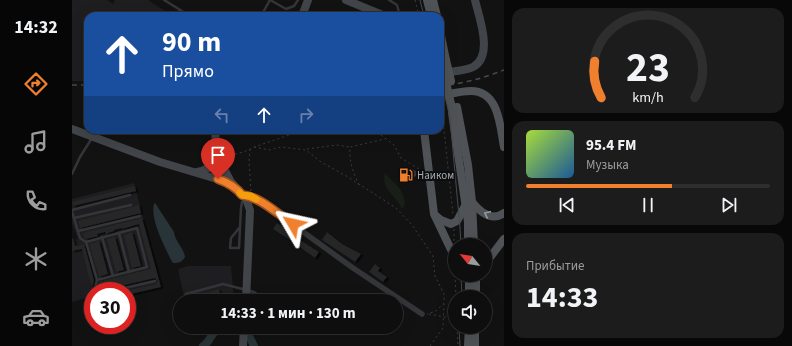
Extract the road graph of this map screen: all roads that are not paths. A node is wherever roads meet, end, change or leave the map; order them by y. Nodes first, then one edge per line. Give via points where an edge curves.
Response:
1 (164, 0) edge
2 (270, 0) edge
3 (298, 0) edge
4 (308, 0) edge
5 (346, 0) edge
6 (389, 0) edge
7 (429, 0) edge
8 (475, 0) edge
9 (180, 10) joint
10 (183, 12) edge
11 (263, 12) edge
12 (304, 12) edge
13 (375, 12) edge
14 (399, 12) edge
15 (430, 12) edge
16 (435, 12) edge
17 (444, 67) edge
18 (444, 73) edge
19 (444, 97) edge
20 (72, 129) edge
21 (84, 133) edge
22 (87, 134) edge
23 (215, 134) edge
24 (424, 134) edge
25 (93, 136) junction
26 (504, 147) edge
27 (216, 154) junction
28 (196, 172) junction
29 (426, 172) junction
30 (417, 173) junction
31 (72, 174) edge
32 (235, 187) junction
33 (130, 195) dead end
34 (246, 197) junction
35 (469, 203) junction
36 (131, 205) dead end
37 (72, 211) edge
38 (504, 213) edge
39 (434, 214) junction
40 (140, 216) dead end
41 (74, 218) junction
42 (240, 227) junction
43 (78, 231) junction
44 (119, 232) junction
45 (102, 237) junction
46 (468, 238) edge
47 (473, 238) edge
48 (504, 239) edge
49 (86, 242) junction
50 (448, 243) edge
51 (492, 255) edge
52 (129, 272) junction
53 (113, 276) junction
54 (97, 280) joint
55 (155, 281) dead end
56 (467, 282) edge
57 (471, 282) edge
58 (136, 285) edge
59 (469, 287) joint
60 (246, 290) junction
61 (186, 294) dead end
62 (246, 294) edge
63 (257, 294) edge
64 (422, 314) road end
65 (244, 334) edge
66 (469, 334) edge
67 (475, 334) edge
68 (243, 346) edge
69 (468, 346) edge
70 (474, 346) edge

1 - 9 lane
2 - 3 lane via 286,9 294,6
2 - 11 lane
4 - 12 main road
5 - 13 main road
6 - 14 lane via 397,5
7 - 15 main road
7 - 16 main road
8 - 18 main road via 485,51 474,67
9 - 10 lane
17 - 35 main road, bridge via 454,108
19 - 26 main road via 470,91 481,92 490,98 497,110
20 - 21 main road
22 - 25 main road
23 - 27 main road
24 - 29 main road
25 - 28 main road via 160,162
25 - 31 lane
27 - 28 main road via 212,166
27 - 32 main road
28 - 32 main road
29 - 30 lane
29 - 39 main road
30 - 30 lane via 405,170 403,177 406,180 410,179
32 - 34 main road
33 - 37 lane
34 - 42 lane via 242,202
34 - 60 main road via 250,216
34 - 64 street via 259,200
38 -> 35 main road via 493,217 485,215
35 - 39 main road via 457,221 451,224
35 - 46 main road
35 - 47 main road
36 - 41 lane
37 - 41 lane
39 - 50 main road
40 - 43 lane
41 - 43 lane
42 - 42 lane via 231,238 230,248 238,248
43 - 49 lane via 80,238
44 - 45 lane
44 - 52 lane
44 - 52 lane via 137,228 147,267
45 - 49 lane
45 - 53 lane
48 - 51 main road
49 - 54 lane
52 - 53 lane
53 - 54 lane
55 - 58 lane
56 - 59 main road
57 - 59 main road
60 - 61 lane via 223,284
60 - 62 main road
60 - 63 lane
65 - 68 main road
66 - 69 main road
67 - 70 main road

